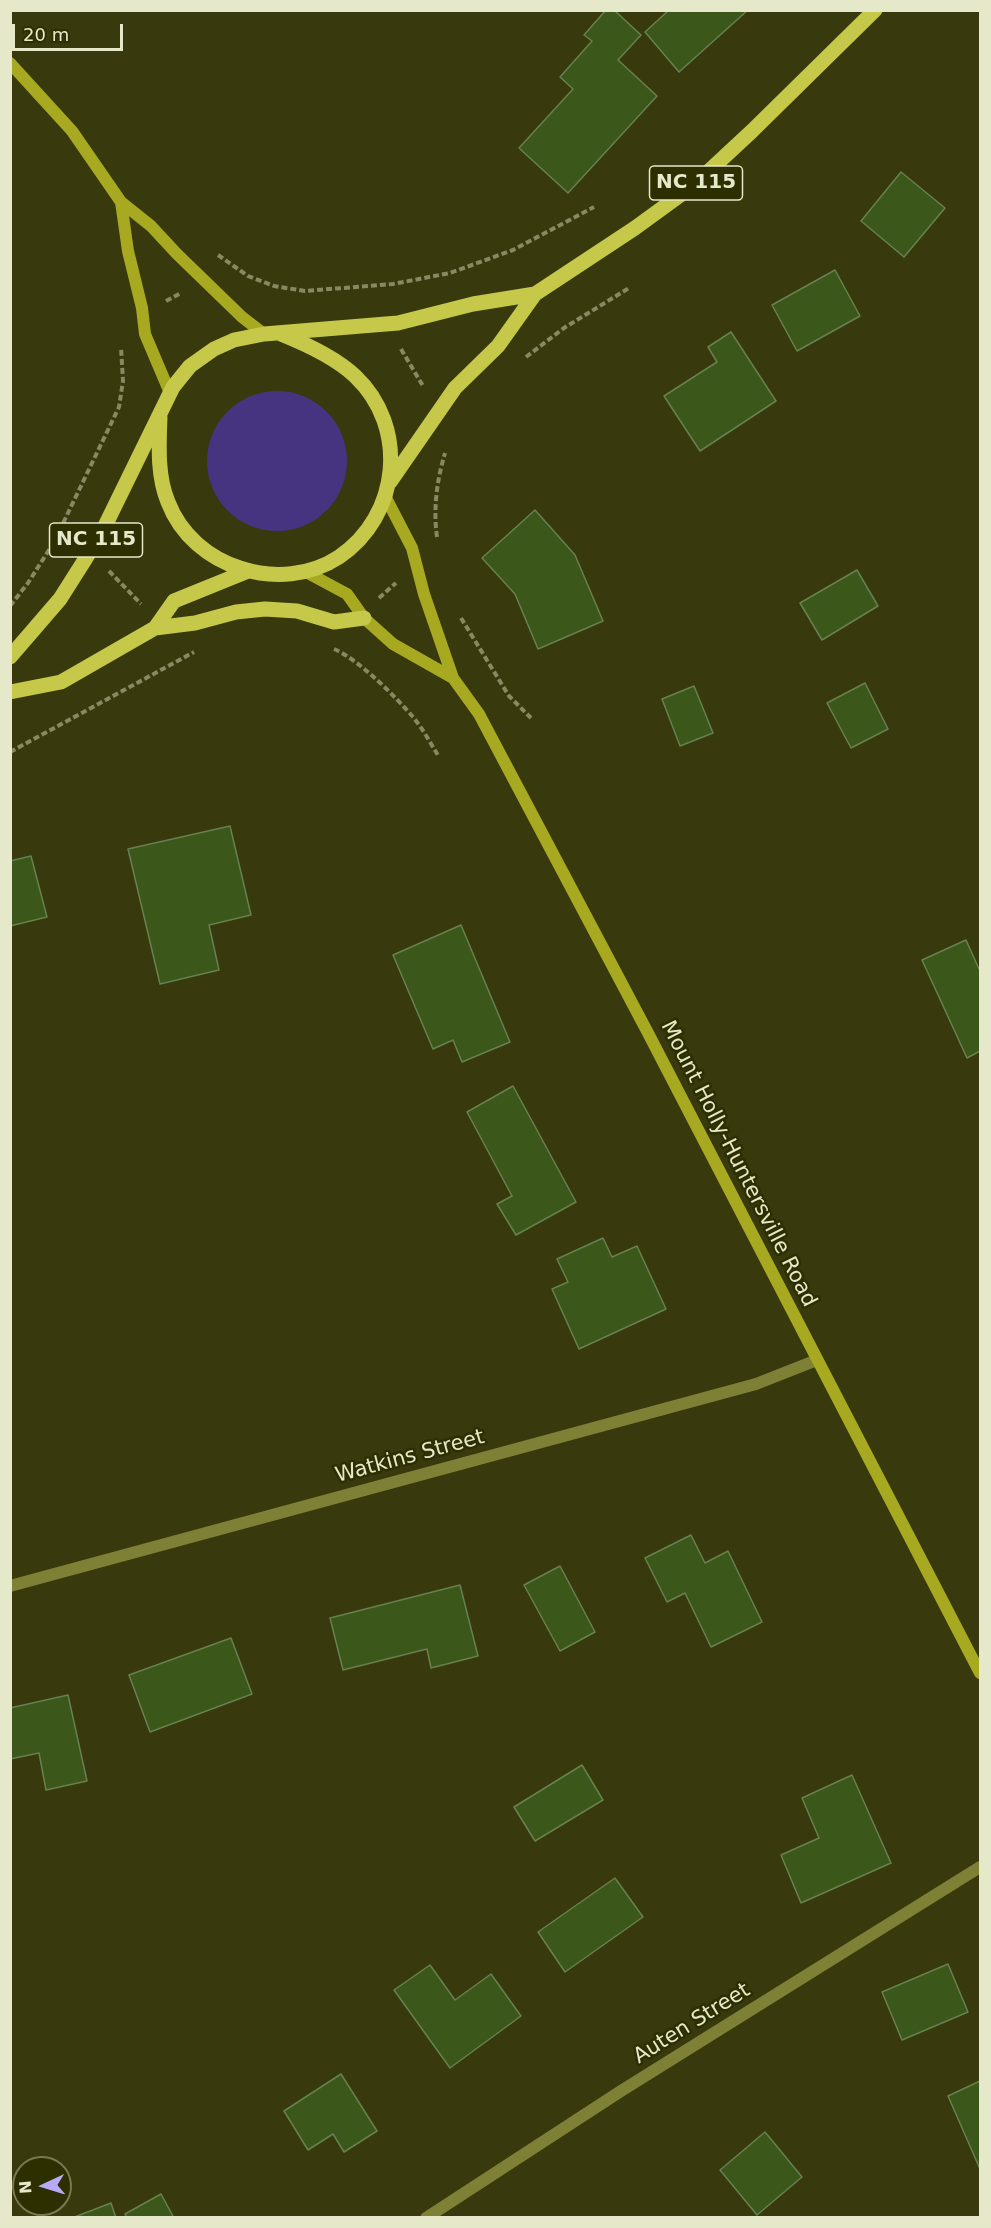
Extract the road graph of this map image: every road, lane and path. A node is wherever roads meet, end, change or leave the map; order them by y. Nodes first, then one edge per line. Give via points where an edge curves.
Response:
1 (875, 10) edge
2 (10, 63) edge
3 (121, 202) junction
4 (594, 207) dead end
5 (199, 275) junction
6 (393, 284) junction
7 (629, 288) dead end
8 (535, 294) junction
9 (142, 308) junction
10 (398, 323) junction
11 (271, 334) junction
12 (120, 342) dead end
13 (521, 360) dead end
14 (170, 393) junction
15 (441, 408) junction
16 (160, 410) junction
17 (447, 446) dead end
18 (388, 489) junction
19 (438, 546) dead end
20 (86, 558) junction
21 (248, 571) junction
22 (304, 572) junction
23 (10, 606) edge
24 (456, 609) dead end
25 (364, 618) junction
26 (155, 628) junction
27 (201, 648) dead end
28 (332, 648) dead end
29 (10, 657) edge
30 (174, 662) junction
31 (453, 678) junction
32 (10, 692) edge
33 (531, 718) dead end
34 (10, 752) edge
35 (439, 757) dead end
36 (817, 1360) junction
37 (10, 1586) edge
38 (981, 1673) edge
39 (981, 1867) edge
40 (426, 2217) edge

1 - 8 main road, NC 115 via 694,185
2 - 3 main road via 72,131
3 - 5 main road
3 - 9 main road
4 - 6 path via 513,250 450,273
5 - 6 path via 216,254 248,276 274,286 304,291
5 - 9 path via 189,288 159,306
5 - 11 main road via 242,317
6 - 10 path
7 - 13 path
8 - 10 main road, NC 115 via 473,304
8 - 15 main road, NC 115 via 498,346 455,388
9 - 14 main road via 145,334
10 - 11 main road, NC 115
10 - 15 path via 401,351
11 - 14 main road, NC 115 via 234,340 214,349 190,366
11 - 18 main road via 307,345 334,361 374,397 392,453
12 - 23 path via 123,381 119,407 54,542
14 - 16 main road, NC 115
15 - 18 main road, NC 115
16 - 20 main road, NC 115
16 - 21 main road via 161,479 168,503 196,543 219,561
17 - 19 path via 437,479
18 - 22 main road, NC 115 via 379,514 361,538 340,556
18 - 31 main road, Mount Holly-Huntersville Road via 412,548 423,594
20 - 26 path via 110,571 141,604
20 - 29 main road, NC 115 via 60,599
21 - 22 main road, NC 115
21 - 26 main road, NC 115 via 174,601
22 - 25 main road, Mount Holly-Huntersville Road via 347,594
24 - 33 path via 509,696
25 - 26 main road via 334,622 297,611 265,609
25 - 31 main road, Mount Holly-Huntersville Road via 393,644
26 - 30 path
26 - 32 main road, NC 115 via 61,682
27 - 30 path
28 - 35 path via 373,676 413,718
30 - 34 path
31 - 36 main road, Mount Holly-Huntersville Road via 479,714 512,775
36 - 37 street, Watkins Street via 756,1384
36 - 38 main road, Mount Holly-Huntersville Road
39 - 40 street, Auten Street

